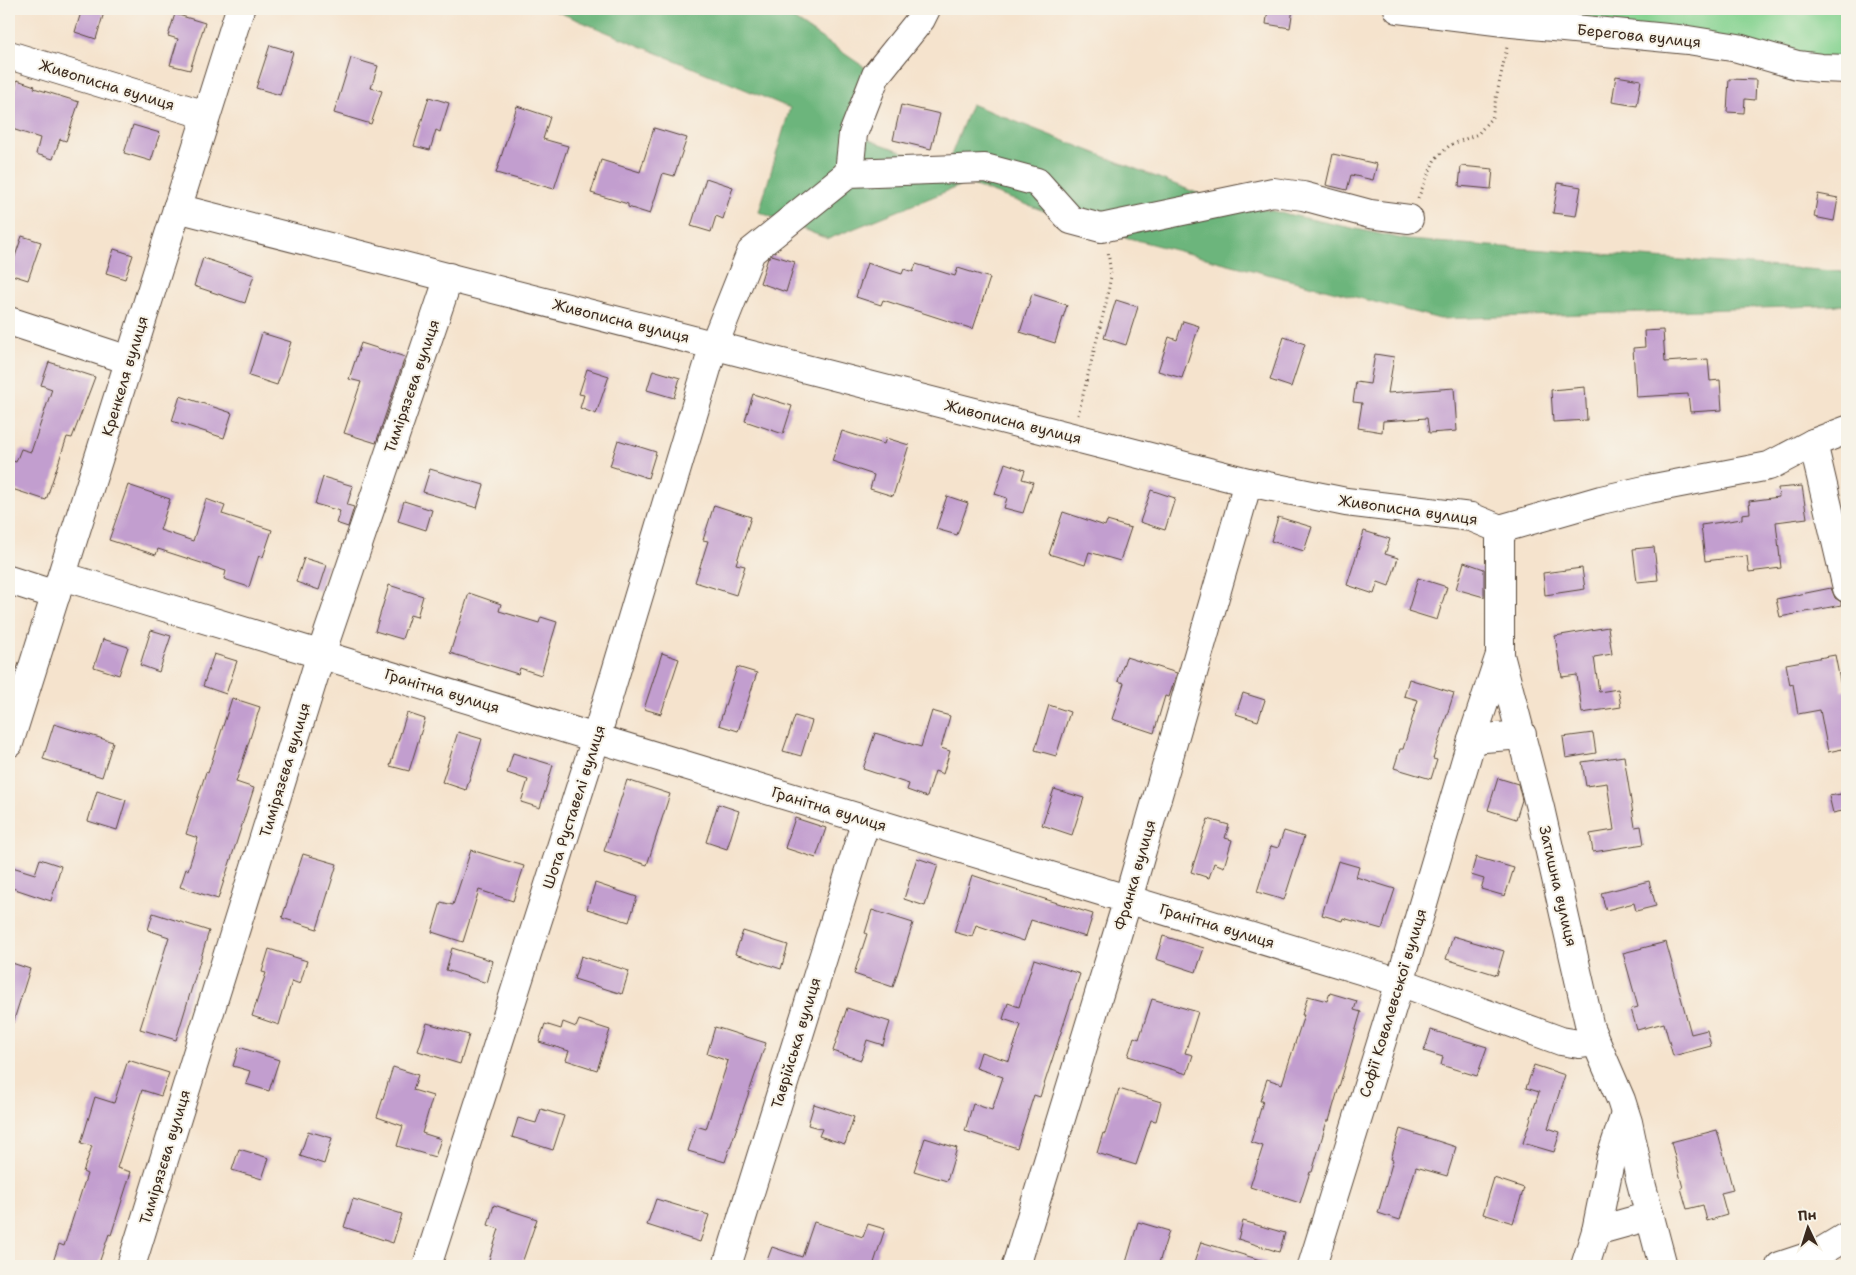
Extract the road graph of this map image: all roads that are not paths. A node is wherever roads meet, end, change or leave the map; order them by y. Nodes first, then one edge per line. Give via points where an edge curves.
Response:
1 (240, 9) edge
2 (926, 9) edge
3 (1398, 9) edge
4 (9, 55) edge
5 (1847, 69) edge
6 (206, 115) junction
7 (849, 173) junction
8 (177, 208) junction
9 (1409, 219) road end
10 (449, 277) junction
11 (9, 321) edge
12 (714, 345) junction
13 (130, 360) junction
14 (1847, 430) edge
15 (1813, 444) junction
16 (1248, 482) junction
17 (1500, 529) junction
18 (9, 580) edge
19 (59, 586) junction
20 (1847, 588) edge
21 (321, 654) junction
22 (1500, 655) junction
23 (1522, 735) junction
24 (596, 738) junction
25 (1472, 740) junction
26 (9, 743) edge
27 (866, 820) junction
28 (1128, 899) junction
29 (1400, 982) junction
30 (1595, 1042) junction
31 (1626, 1114) junction
32 (1650, 1216) junction
33 (1596, 1231) junction
34 (1847, 1236) edge
35 (131, 1266) edge
36 (427, 1266) edge
37 (726, 1266) edge
38 (1016, 1266) edge
39 (1312, 1266) edge
40 (1585, 1266) edge
41 (1662, 1266) edge
42 (1780, 1266) edge

1 - 6 street, Кренкеля вулиця
2 - 7 street via 876,75 853,134
3 - 5 street, Берегова вулиця via 1688,40 1738,48 1797,65
4 - 6 street, Живописна вулиця
6 - 8 street, Кренкеля вулиця
7 - 9 street via 985,168 1036,182 1071,220 1101,228 1273,192 1303,196 1370,214
7 - 12 street, Шота Руставелі вулиця via 751,252
8 - 10 street, Живописна вулиця
8 - 13 street, Кренкеля вулиця
10 - 12 street, Живописна вулиця
10 - 21 street, Тимірязєва вулиця
11 - 13 street
12 - 16 street, Живописна вулиця
12 - 24 street, Шота Руставелі вулиця
13 - 19 street, Кренкеля вулиця
14 - 15 street
15 - 17 street via 1769,466 1602,500
15 - 20 street
16 - 17 street, Живописна вулиця via 1346,502 1470,517
16 - 28 street, Франка вулиця
17 - 22 street, Софії Ковалевської вулиця
18 - 19 street, Гранітна вулиця
19 - 21 street, Гранітна вулиця
19 - 26 street, Кренкеля вулиця
21 - 24 street, Гранітна вулиця
21 - 35 street, Тимірязєва вулиця
22 - 23 street, Затишна вулиця
22 - 25 street, Софії Ковалевської вулиця
23 - 25 street
23 - 30 street, Затишна вулиця
24 - 27 street, Гранітна вулиця
24 - 36 street, Шота Руставелі вулиця
25 - 29 street, Софії Ковалевської вулиця
27 - 28 street, Гранітна вулиця
27 - 37 street, Таврійська вулиця
28 - 29 street, Гранітна вулиця
28 - 38 street, Франка вулиця
29 - 30 street, Гранітна вулиця via 1561,1041
29 - 39 street, Софії Ковалевської вулиця
30 - 31 street, Затишна вулиця
31 - 32 street, Затишна вулиця
31 - 33 street via 1611,1157
32 - 33 street
32 - 41 street, Затишна вулиця
33 - 40 street
34 - 42 street via 1820,1253

